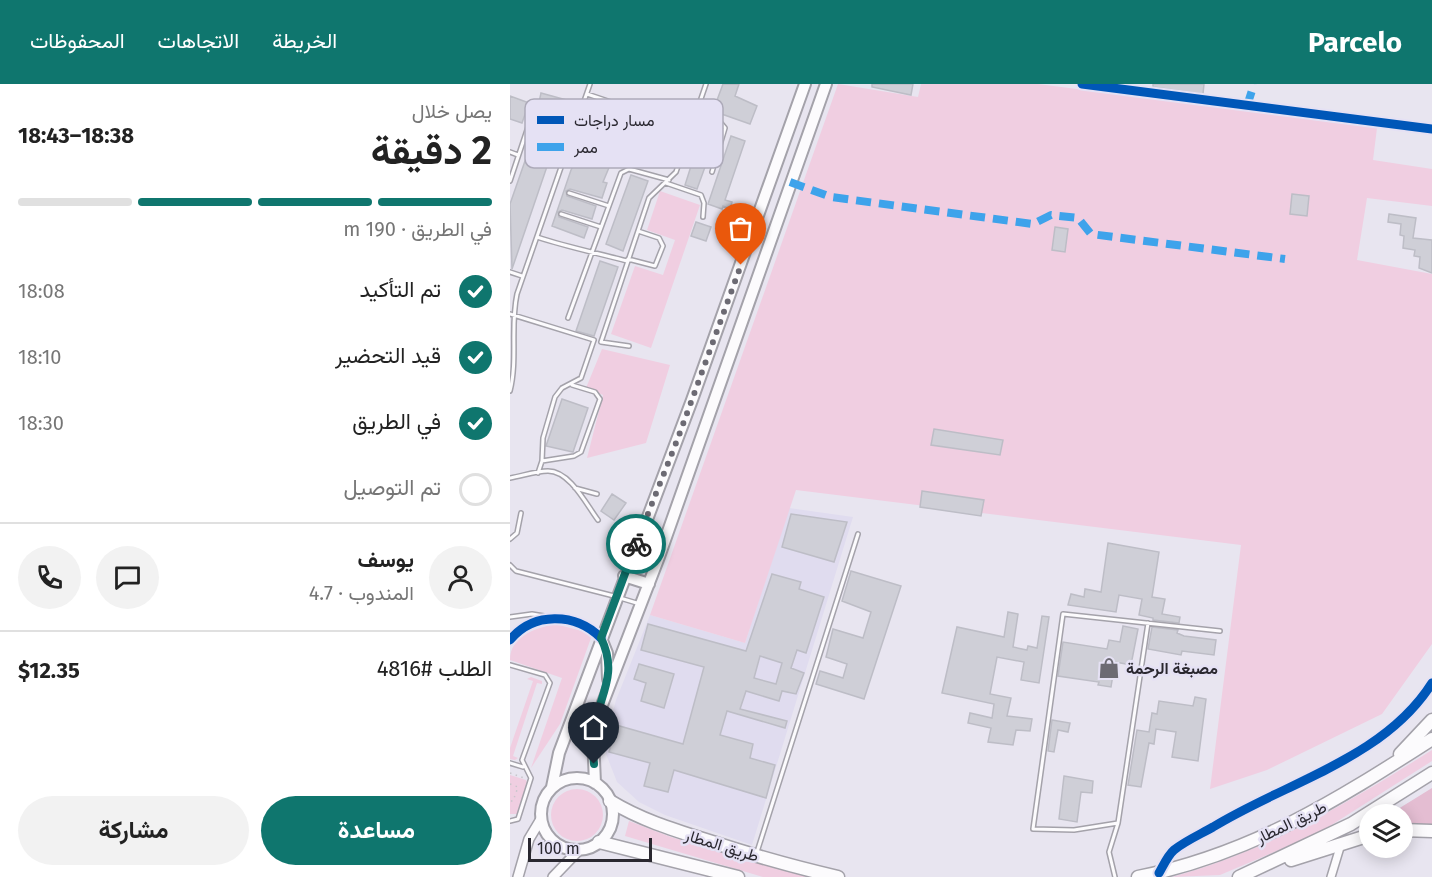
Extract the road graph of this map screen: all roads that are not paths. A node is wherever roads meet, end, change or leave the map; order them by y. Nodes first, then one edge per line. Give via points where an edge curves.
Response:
1 (590, 84) edge
2 (706, 84) edge
3 (805, 84) edge
4 (826, 84) edge
5 (1082, 84) edge
6 (587, 94) junction
7 (585, 99) edge
8 (602, 99) edge
9 (701, 99) edge
10 (1432, 129) edge
11 (525, 133) edge
12 (510, 152) edge
13 (518, 155) junction
14 (561, 168) edge
15 (677, 168) edge
16 (713, 168) edge
17 (712, 172) dead end
18 (510, 181) edge
19 (668, 182) junction
20 (569, 193) dead end
21 (609, 206) junction
22 (561, 214) dead end
23 (703, 217) dead end
24 (602, 227) junction
25 (638, 231) junction
26 (537, 237) junction
27 (593, 252) junction
28 (628, 260) junction
29 (510, 272) edge
30 (522, 276) junction
31 (512, 315) edge
32 (568, 318) dead end
33 (594, 340) junction
34 (601, 342) junction
35 (628, 346) dead end
36 (571, 384) junction
37 (510, 391) edge
38 (542, 460) junction
39 (538, 472) junction
40 (510, 478) edge
41 (574, 487) junction
42 (597, 494) dead end
43 (521, 513) dead end
44 (598, 520) dead end
45 (858, 534) dead end
46 (510, 539) edge
47 (633, 553) junction
48 (659, 557) junction
49 (510, 565) edge
50 (624, 576) junction
51 (649, 584) junction
52 (617, 597) junction
53 (641, 604) junction
54 (510, 617) edge
55 (552, 618) junction
56 (1148, 623) junction
57 (1220, 631) dead end
58 (601, 638) junction
59 (510, 640) edge
60 (510, 665) edge
61 (1432, 683) edge
62 (607, 688) junction
63 (1423, 697) junction
64 (1432, 697) edge
65 (1432, 720) edge
66 (1432, 739) edge
67 (510, 763) edge
68 (524, 767) junction
69 (1386, 769) junction
70 (1432, 773) edge
71 (595, 783) junction
72 (552, 788) junction
73 (610, 801) junction
74 (541, 819) junction
75 (511, 821) edge
76 (1118, 824) junction
77 (1413, 830) edge
78 (1432, 831) edge
79 (1359, 838) edge
80 (599, 842) junction
81 (1341, 844) junction
82 (579, 850) junction
83 (756, 856) junction
84 (1159, 873) junction
85 (1245, 875) edge
86 (518, 877) edge
87 (553, 877) edge
88 (738, 877) edge
89 (838, 877) edge
90 (1114, 877) edge
91 (1138, 877) edge
92 (1331, 877) edge

1 - 6 lane
2 - 9 lane
3 - 47 main road via 689,410
4 - 48 main road
5 - 10 street
6 - 7 lane
6 - 8 lane
11 - 13 lane
12 - 13 lane
13 - 18 lane
14 - 26 lane
15 - 19 lane
16 - 17 lane
19 - 21 lane via 625,170
19 - 23 lane via 701,195
19 - 25 lane via 649,198
20 - 21 lane
21 - 24 lane
22 - 24 lane
24 - 27 lane
25 - 28 lane
25 - 28 lane via 659,238 663,246 655,266
26 - 27 lane
26 - 30 lane
27 - 28 lane
27 - 32 lane
28 - 34 lane
29 - 30 lane
30 - 31 lane
31 - 33 lane
31 - 37 lane via 515,360
33 - 34 lane
33 - 36 lane via 583,375
34 - 35 lane
36 - 38 lane via 555,397 543,438
36 - 38 lane via 595,392 600,399 585,447 576,455
38 - 39 lane
39 - 40 lane
39 - 41 lane via 557,473
41 - 42 lane
41 - 44 lane
43 - 46 lane via 517,533
45 - 83 lane
47 - 48 main road via 645,558
47 - 50 main road
48 - 51 main road
49 - 52 lane via 516,571
50 - 51 main road
50 - 52 main road
51 - 53 main road
52 - 53 lane
52 - 58 main road
53 - 62 main road
54 - 55 lane via 532,614
55 - 58 street via 583,625
55 - 59 street via 528,624
56 - 57 lane
56 - 76 lane
56 - 76 lane via 1063,614 1033,829 1074,830
58 - 62 main road via 608,662
58 - 72 main road via 559,753
60 - 68 lane via 545,675 550,683 522,760
61 - 63 street
62 - 71 main road via 593,736
63 - 64 street
63 - 84 street via 1391,731 1173,850
65 - 69 highway
66 - 69 highway, طريق المطار
67 - 68 lane
68 - 75 lane via 531,780 518,819
69 - 84 highway, طريق المطار via 1303,818 1240,847
70 - 85 highway, طريق المطار via 1351,824
71 - 72 main road via 568,779
71 - 73 main road
72 - 74 main road via 545,797
73 - 80 main road via 611,823
73 - 83 highway, طريق المطار via 630,814 667,828
74 - 82 main road via 544,830 559,845
74 - 86 main road via 529,839
76 - 90 lane via 1109,852
77 - 78 highway
79 - 81 highway
80 - 82 main road
80 - 88 highway, طريق المطار
81 - 85 highway
81 - 92 street
82 - 87 main road
83 - 89 highway, طريق المطار
84 - 91 highway, طريق المطار

